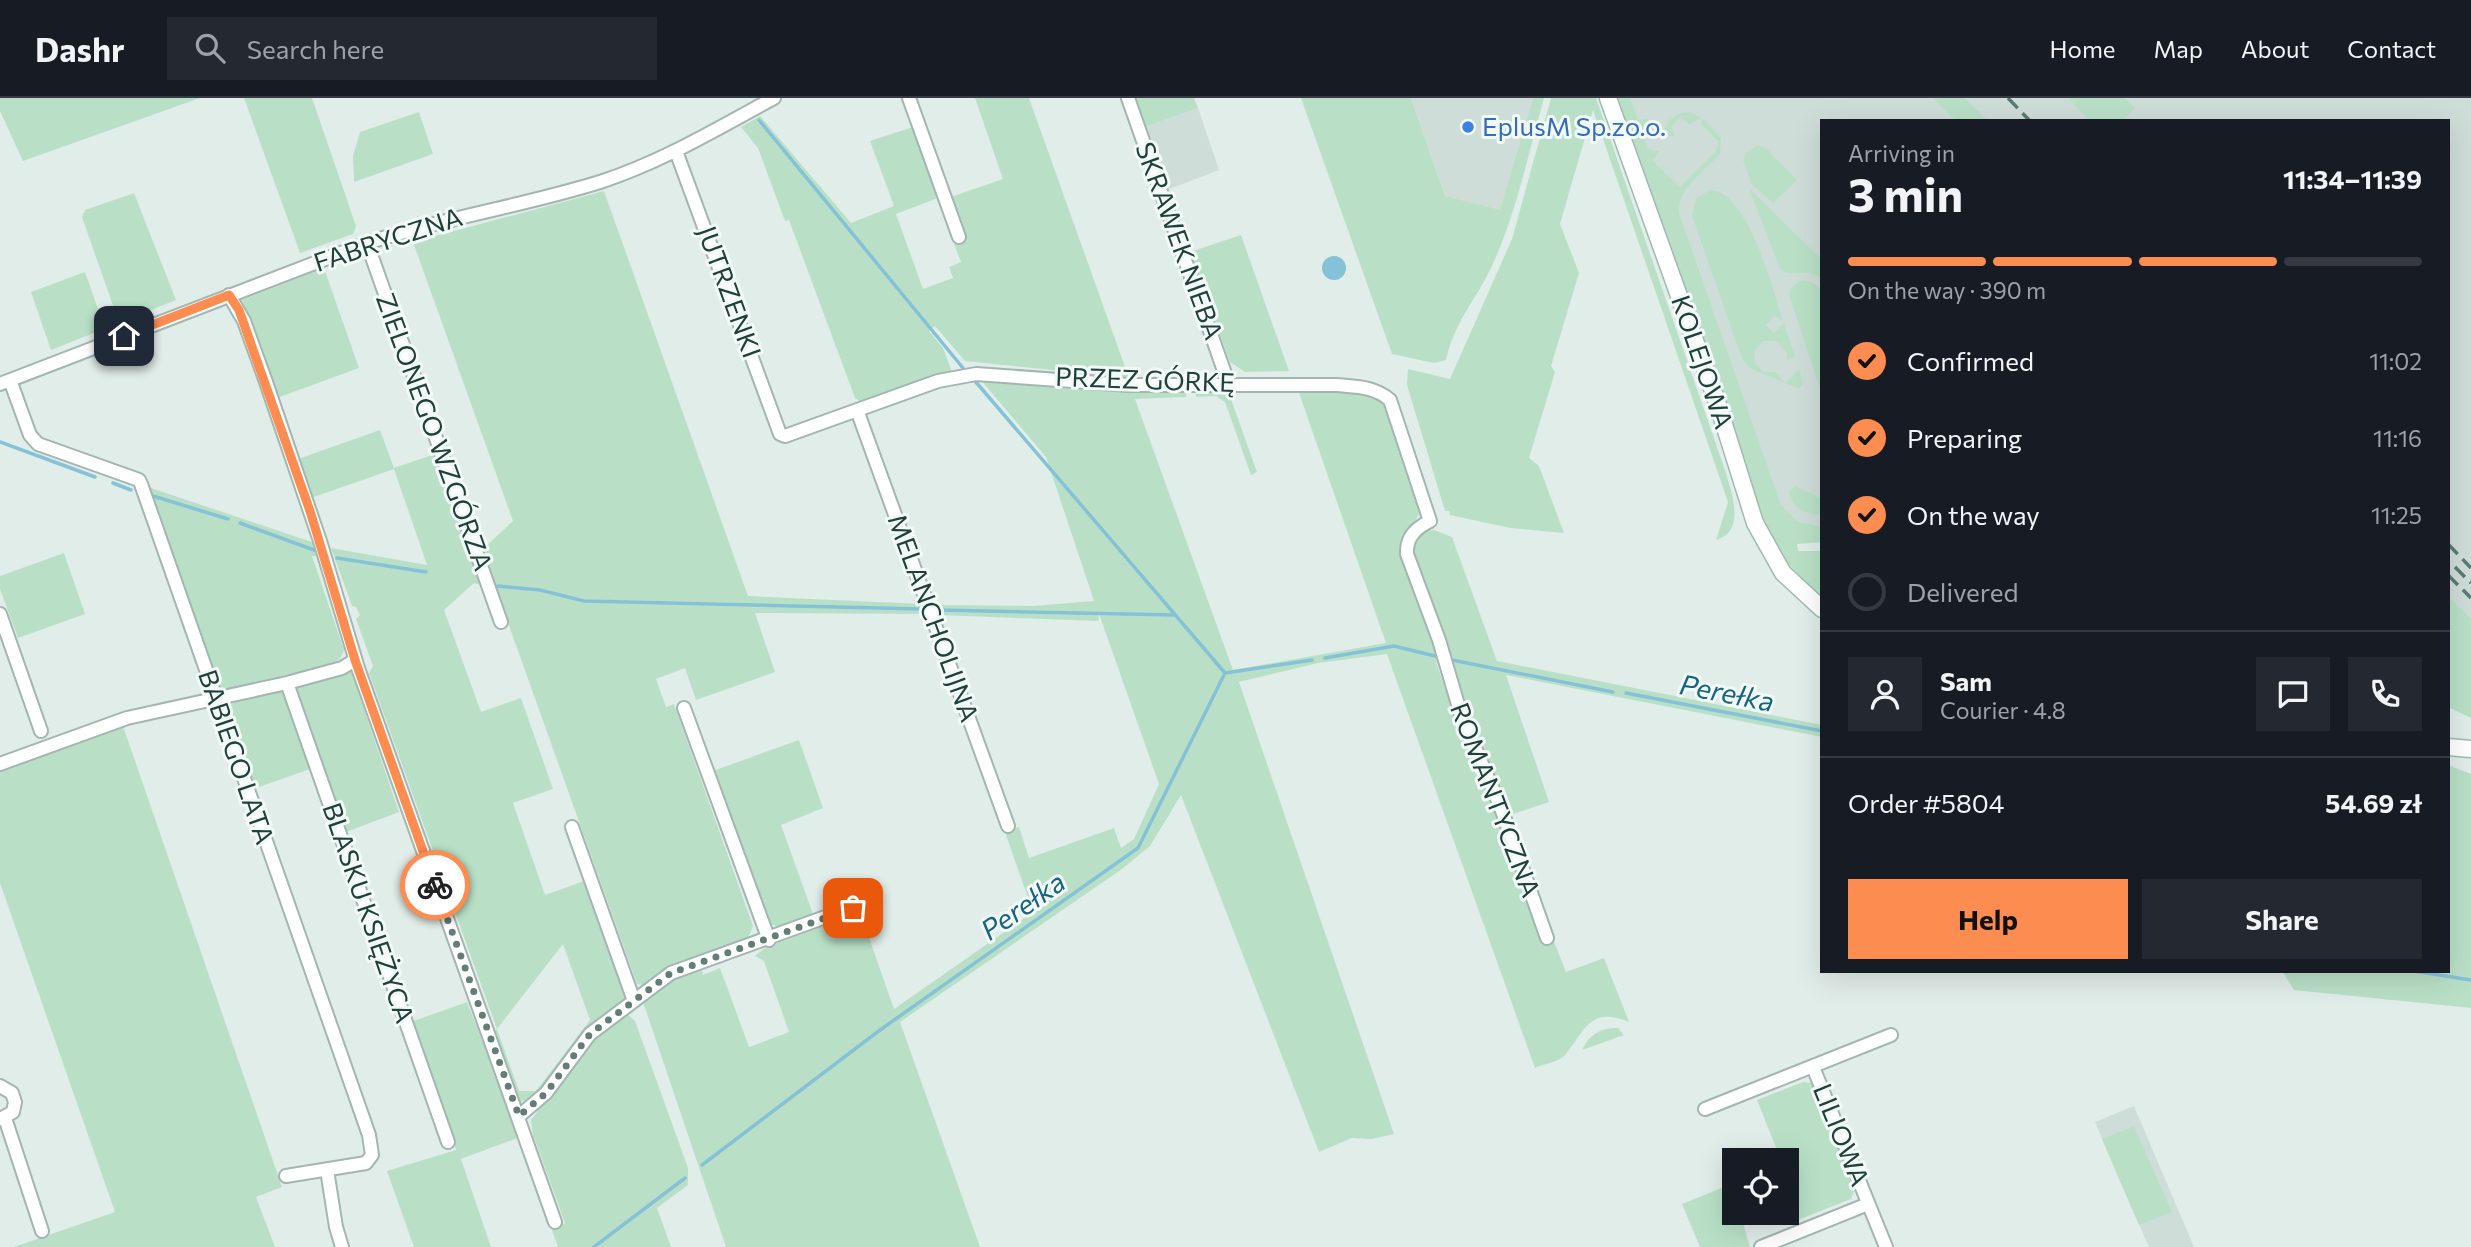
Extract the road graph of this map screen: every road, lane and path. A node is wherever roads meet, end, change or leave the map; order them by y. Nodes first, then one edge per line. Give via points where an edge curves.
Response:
1 (774, 98) edge
2 (909, 98) edge
3 (1128, 98) edge
4 (1608, 98) edge
5 (676, 151) junction
6 (959, 237) dead end
7 (367, 243) junction
8 (229, 295) junction
9 (5, 382) edge
10 (1229, 385) junction
11 (858, 411) junction
12 (780, 434) joint
13 (1430, 521) joint
14 (1820, 607) edge
15 (0, 614) edge
16 (501, 622) dead end
17 (355, 660) junction
18 (287, 683) junction
19 (215, 698) junction
20 (684, 708) dead end
21 (41, 731) dead end
22 (2450, 747) edge
23 (2471, 749) edge
24 (0, 764) edge
25 (1008, 826) dead end
26 (572, 827) dead end
27 (853, 908) dead end
28 (1547, 938) dead end
29 (769, 940) junction
30 (634, 1002) junction
31 (1891, 1035) dead end
32 (1813, 1067) junction
33 (0, 1086) edge
34 (1705, 1109) dead end
35 (519, 1116) junction
36 (2, 1119) edge
37 (448, 1142) dead end
38 (327, 1170) junction
39 (286, 1176) dead end
40 (1868, 1204) junction
41 (555, 1222) dead end
42 (42, 1231) dead end
43 (342, 1247) edge
44 (1761, 1247) edge
45 (1886, 1247) edge

1 - 5 street, FABRYCZNA
2 - 6 street
3 - 10 street, SKRAWEK NIEBA
4 - 14 street, KOLEJOWA via 1717,402 1755,523 1783,573
5 - 7 street, FABRYCZNA via 601,181 417,226
5 - 12 street, JUTRZENKI
7 - 8 street, FABRYCZNA
7 - 16 street, ZIELONEGO WZGÓRZA
8 - 9 street, FABRYCZNA
8 - 17 street via 244,321 270,394
9 - 19 street, BABIEGO LATA via 38,444 139,480
10 - 11 street, PRZEZ GÓRKĘ via 1128,385 976,374 938,381
10 - 13 street, PRZEZ GÓRKĘ via 1336,385 1382,393 1390,400
11 - 12 street, PRZEZ GÓRKĘ via 792,435
11 - 25 street, MELANCHOLIJNA
13 - 28 street, ROMANTYCZNA via 1417,528 1406,548 1462,718 1501,808
15 - 21 street
17 - 18 street
17 - 35 street
18 - 19 street
18 - 37 street, BLASKU KSIĘŻYCA
19 - 24 street via 127,718
19 - 38 street, BABIEGO LATA via 369,1135 371,1160 357,1167
20 - 29 street
22 - 23 street
26 - 30 street
27 - 29 street
29 - 30 street via 671,973
30 - 35 street via 590,1034 546,1093
31 - 32 street, LILIOWA
32 - 34 street, LILIOWA
32 - 40 street, LILIOWA
33 - 36 street via 12,1093 15,1102 13,1112
35 - 41 street
36 - 42 street
38 - 39 street, BABIEGO LATA
38 - 43 street
40 - 44 street, LILIOWA
40 - 45 street, LILIOWA

